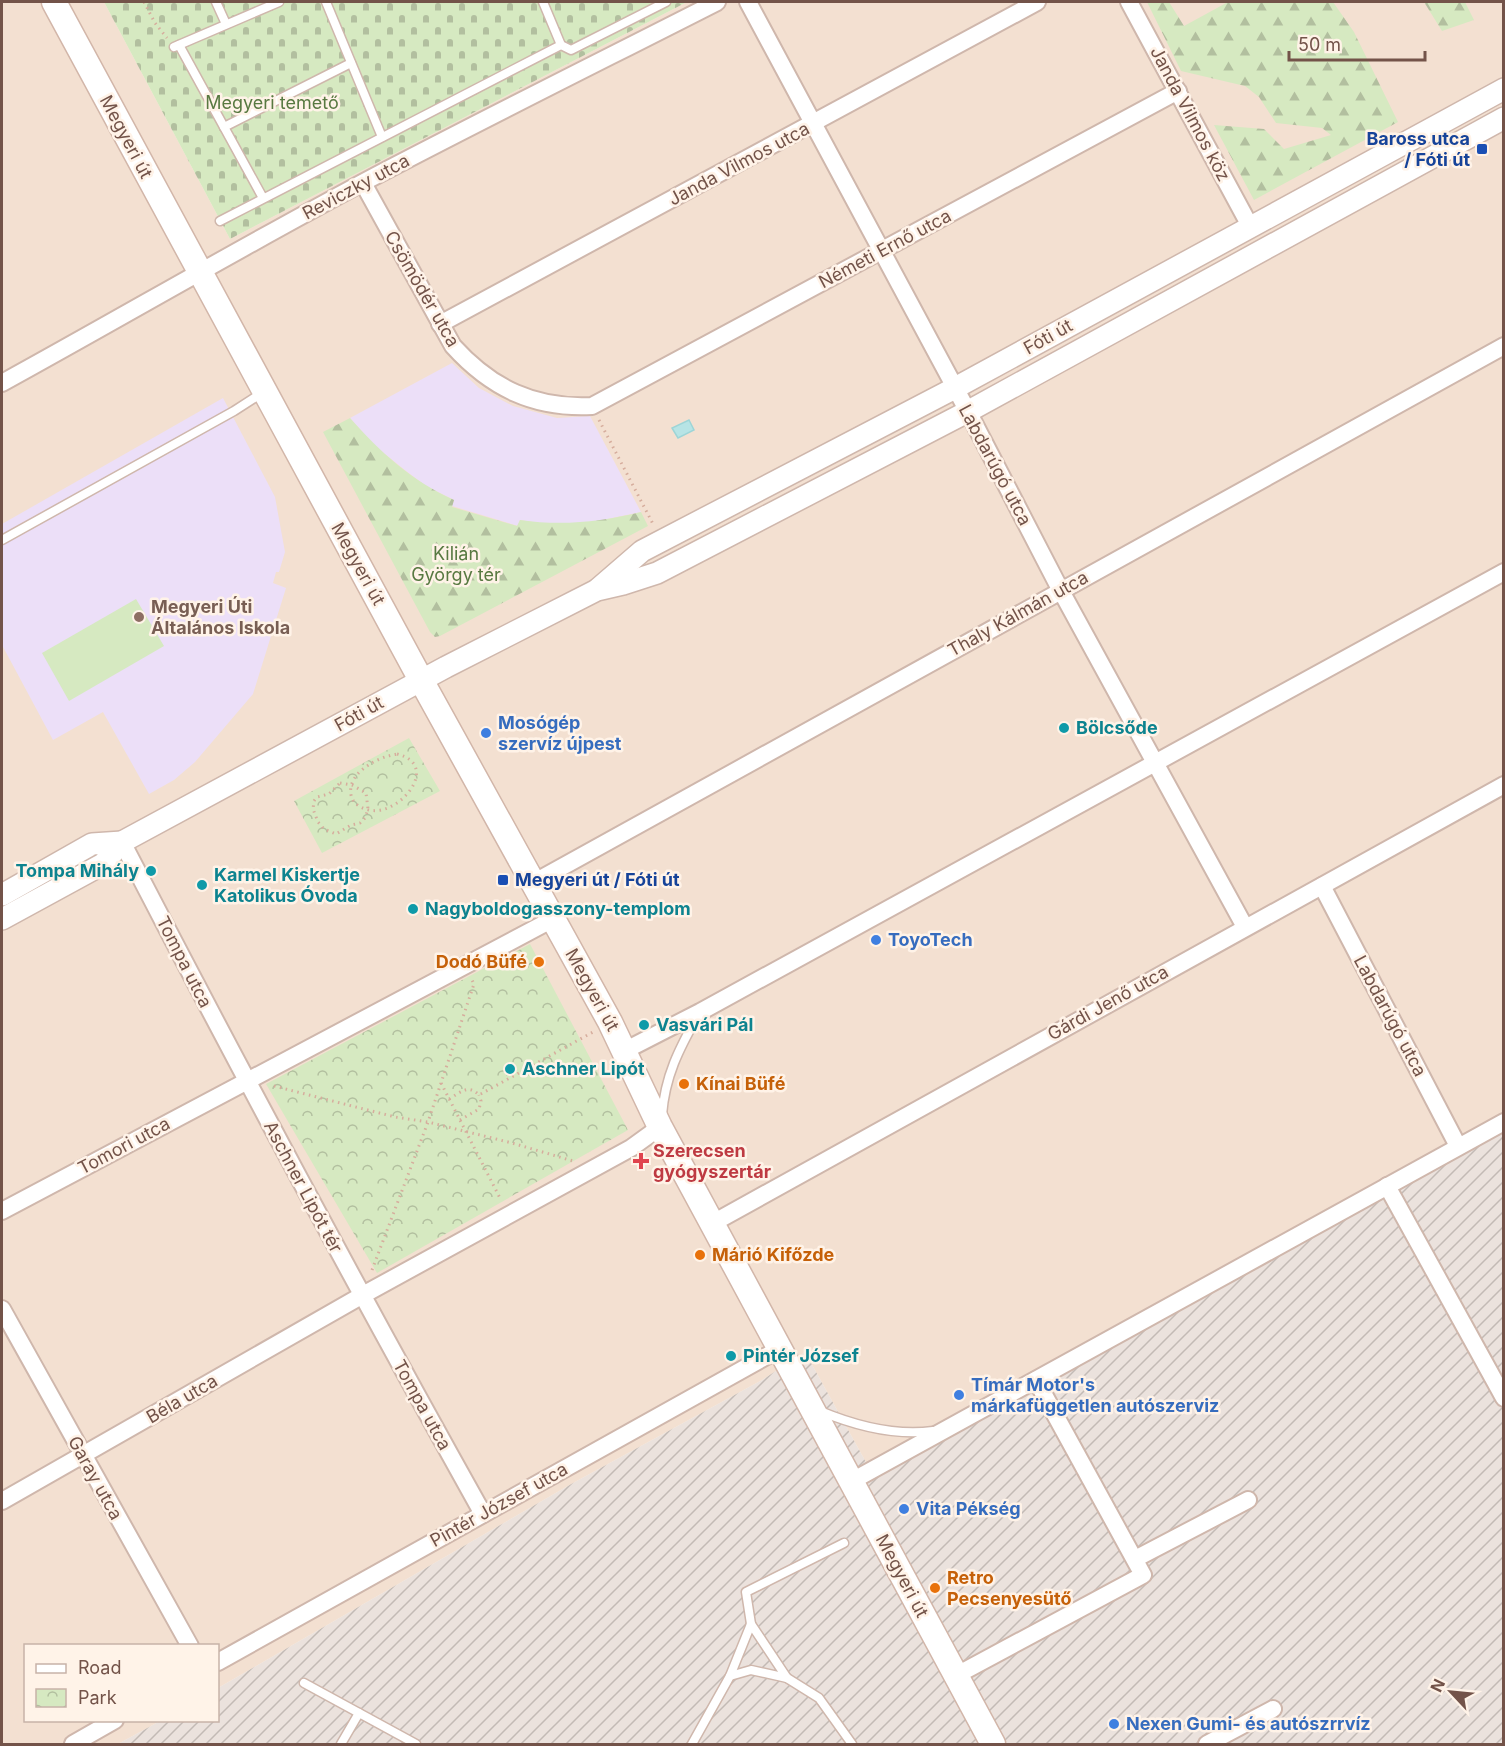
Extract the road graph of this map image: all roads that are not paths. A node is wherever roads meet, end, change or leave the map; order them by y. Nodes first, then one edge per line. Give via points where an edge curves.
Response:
1 (54, 2) edge
2 (216, 2) edge
3 (279, 2) edge
4 (326, 2) edge
5 (543, 2) edge
6 (666, 2) edge
7 (717, 2) edge
8 (748, 2) edge
9 (1037, 2) edge
10 (1130, 2) edge
11 (226, 24) junction
12 (561, 45) junction
13 (351, 63) junction
14 (1503, 89) edge
15 (1178, 91) junction
16 (1503, 118) edge
17 (813, 124) junction
18 (224, 127) junction
19 (381, 137) junction
20 (363, 183) junction
21 (263, 198) junction
22 (220, 220) dead end
23 (1250, 226) junction
24 (881, 251) junction
25 (199, 272) junction
26 (440, 324) junction
27 (1503, 346) edge
28 (2, 383) edge
29 (955, 388) junction
30 (264, 392) junction
31 (592, 406) joint
32 (967, 412) junction
33 (2, 540) edge
34 (1503, 572) edge
35 (597, 590) junction
36 (1060, 591) junction
37 (421, 680) junction
38 (1156, 763) junction
39 (1503, 785) edge
40 (122, 842) junction
41 (533, 883) junction
42 (1322, 886) junction
43 (2, 895) edge
44 (2, 919) edge
45 (553, 919) junction
46 (1245, 927) junction
47 (700, 1012) junction
48 (624, 1051) junction
49 (246, 1081) junction
50 (1503, 1122) edge
51 (660, 1127) junction
52 (1458, 1146) junction
53 (1387, 1186) junction
54 (2, 1211) edge
55 (712, 1223) junction
56 (361, 1296) junction
57 (2, 1309) edge
58 (781, 1348) junction
59 (1036, 1380) junction
60 (1503, 1398) edge
61 (811, 1407) junction
62 (945, 1429) junction
63 (82, 1456) junction
64 (852, 1481) junction
65 (1248, 1500) dead end
66 (2, 1501) edge
67 (483, 1514) junction
68 (844, 1543) dead end
69 (1135, 1559) junction
70 (751, 1624) junction
71 (189, 1644) edge
72 (219, 1661) edge
73 (730, 1676) junction
74 (955, 1676) junction
75 (787, 1678) junction
76 (304, 1683) dead end
77 (1273, 1709) dead end
78 (359, 1713) junction
79 (112, 1722) edge
80 (73, 1744) edge
81 (341, 1744) edge
82 (416, 1744) edge
83 (692, 1744) edge
84 (852, 1744) edge
85 (993, 1744) edge
86 (1207, 1744) edge

1 - 25 main road, Megyeri út
2 - 11 lane
3 - 11 lane
4 - 13 lane
5 - 12 lane
6 - 12 lane via 571,50
7 - 20 street, Reviczky utca
8 - 17 street, Labdarúgó utca
9 - 17 street, Janda Vilmos utca
10 - 15 street, Janda Vilmos köz
11 - 18 lane via 176,46
12 - 19 lane
13 - 18 lane
13 - 19 lane
14 - 23 street, Fóti út
15 - 23 street, Janda Vilmos köz
15 - 24 street, Németi Ernő utca
16 - 32 street, Fóti út
17 - 24 street, Labdarúgó utca
17 - 26 street, Janda Vilmos utca
18 - 21 lane
19 - 21 lane
20 - 25 street, Reviczky utca
20 - 26 street, Csömödér utca
21 - 22 lane
23 - 29 street, Fóti út
24 - 29 street, Labdarúgó utca
24 - 31 street, Németi Ernő utca
25 - 28 street, Reviczky utca
25 - 30 main road, Megyeri út
26 - 31 street, Csömödér utca via 469,364 507,389 544,404
27 - 36 street, Thaly Kálmán utca
29 - 32 street, Labdarúgó utca
29 - 35 street, Fóti út via 642,551
30 - 33 lane
30 - 37 main road, Megyeri út
32 - 35 street, Fóti út via 657,573
32 - 36 street, Labdarúgó utca
34 - 38 street
35 - 37 street, Fóti út
36 - 38 street, Labdarúgó utca
36 - 41 street, Thaly Kálmán utca
37 - 40 street, Fóti út
37 - 41 main road, Megyeri út
38 - 46 street, Labdarúgó utca
38 - 47 street
39 - 42 street, Gárdi Jenő utca
40 - 43 street, Fóti út via 92,844
40 - 44 street, Fóti út via 103,864
40 - 49 street, Tompa utca
41 - 45 main road, Megyeri út
42 - 46 street, Gárdi Jenő utca
42 - 52 street, Labdarúgó utca
45 - 48 main road, Megyeri út
45 - 49 street
46 - 55 street, Gárdi Jenő utca
47 - 48 street
47 - 51 lane via 672,1064
48 - 51 main road, Megyeri út
49 - 54 street, Tomori utca
49 - 56 street, Aschner Lipót tér
50 - 52 street
51 - 55 main road, Megyeri út
51 - 56 street via 630,1148
52 - 53 street
53 - 59 street
53 - 60 street
55 - 58 main road, Megyeri út
56 - 63 street, Béla utca
56 - 67 street, Tompa utca
57 - 63 street, Garay utca
58 - 61 main road, Megyeri út
58 - 67 street, Pintér József utca
59 - 62 street
59 - 69 street
61 - 62 lane via 877,1429 916,1433
61 - 64 main road, Megyeri út
62 - 64 street
63 - 66 street, Béla utca
63 - 71 street, Garay utca
64 - 74 main road, Megyeri út
65 - 69 street
67 - 72 street, Pintér József utca
68 - 70 lane via 746,1592
69 - 74 street via 1143,1575
70 - 73 lane
70 - 75 lane
73 - 75 lane via 751,1670
73 - 83 lane
74 - 85 main road, Megyeri út
75 - 84 lane via 819,1698
76 - 78 lane
77 - 86 street
78 - 81 lane
78 - 82 lane
79 - 80 street

